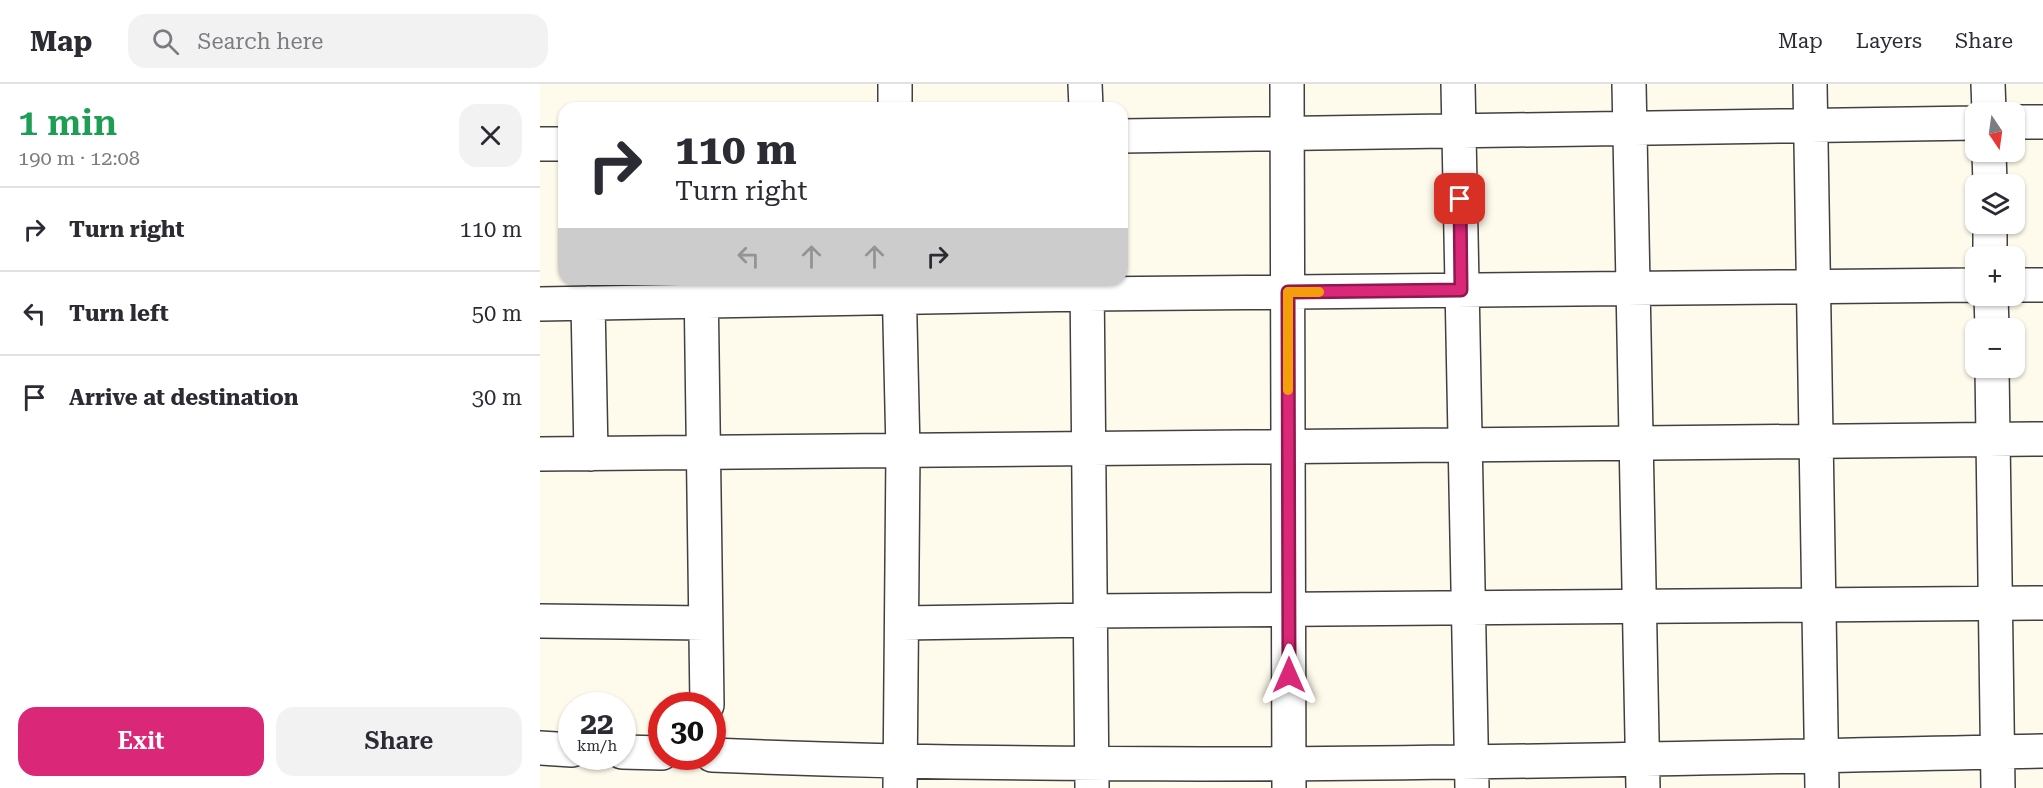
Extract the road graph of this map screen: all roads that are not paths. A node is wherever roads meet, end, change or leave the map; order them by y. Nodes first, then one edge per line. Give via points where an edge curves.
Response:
1 (895, 84) edge
2 (1085, 84) edge
3 (1287, 84) edge
4 (1458, 84) edge
5 (1629, 84) edge
6 (1810, 84) edge
7 (1988, 84) edge
8 (895, 102) edge
9 (1086, 102) edge
10 (1989, 102) edge
11 (2025, 122) edge
12 (2043, 122) edge
13 (1965, 123) edge
14 (1810, 125) junction
15 (1630, 128) junction
16 (1459, 131) junction
17 (1287, 133) junction
18 (1128, 136) edge
19 (540, 144) edge
20 (558, 144) edge
21 (1965, 285) edge
22 (2025, 285) edge
23 (2043, 285) edge
24 (1087, 287) edge
25 (1813, 287) junction
26 (899, 288) edge
27 (1633, 289) junction
28 (701, 290) edge
29 (1461, 290) junction
30 (1288, 292) junction
31 (588, 303) junction
32 (540, 304) edge
33 (1992, 378) edge
34 (2043, 439) edge
35 (1993, 440) junction
36 (1816, 442) junction
37 (1636, 444) junction
38 (1464, 446) junction
39 (1288, 447) junction
40 (1089, 449) junction
41 (903, 451) junction
42 (702, 453) junction
43 (540, 454) edge
44 (591, 454) junction
45 (1996, 603) junction
46 (2043, 603) edge
47 (1819, 605) junction
48 (1640, 606) junction
49 (1468, 608) junction
50 (1289, 609) junction
51 (1090, 615) junction
52 (540, 621) edge
53 (902, 622) junction
54 (705, 623) junction
55 (707, 692) edge
56 (540, 748) edge
57 (558, 749) edge
58 (2043, 751) edge
59 (1998, 752) junction
60 (1821, 755) junction
61 (726, 756) edge
62 (1472, 774) edge
63 (1643, 774) edge
64 (901, 775) edge
65 (1289, 775) edge
66 (1092, 776) edge
67 (1822, 788) edge
68 (1998, 788) edge

1 - 8 street
2 - 9 street
3 - 17 street
4 - 16 street
5 - 15 street
6 - 14 street
7 - 10 street
11 - 12 street
13 - 14 street
14 - 15 street
14 - 25 street
15 - 16 street
15 - 27 street
16 - 17 street
16 - 29 street
17 - 18 street
17 - 30 street
19 - 20 street
21 - 25 street
22 - 23 street
24 - 26 street
24 - 30 street
24 - 40 street
25 - 27 street
25 - 36 street
26 - 28 street
26 - 41 street
27 - 29 street
27 - 37 street
28 - 31 street
28 - 42 street
29 - 30 street
29 - 38 street
30 - 39 street
31 - 32 street
31 - 44 street
33 - 35 street
34 - 35 street
35 - 36 street
35 - 45 street
36 - 37 street
36 - 47 street
37 - 38 street
37 - 48 street
38 - 39 street
38 - 49 street
39 - 40 street
39 - 50 street
40 - 41 street
40 - 51 street
41 - 42 street
41 - 53 street
42 - 44 street
42 - 54 street
43 - 44 street
45 - 46 street
45 - 47 street
45 - 59 street
47 - 48 street
47 - 60 street
48 - 49 street
48 - 63 street
49 - 50 street
49 - 62 street
50 - 51 street
50 - 65 street
51 - 53 street
51 - 66 street
52 - 54 street
53 - 64 street
54 - 55 street
56 - 57 street
58 - 59 street
59 - 60 street
59 - 68 street
60 - 63 street
60 - 67 street
61 - 64 street
62 - 63 street
62 - 65 street
64 - 66 street
65 - 66 street

